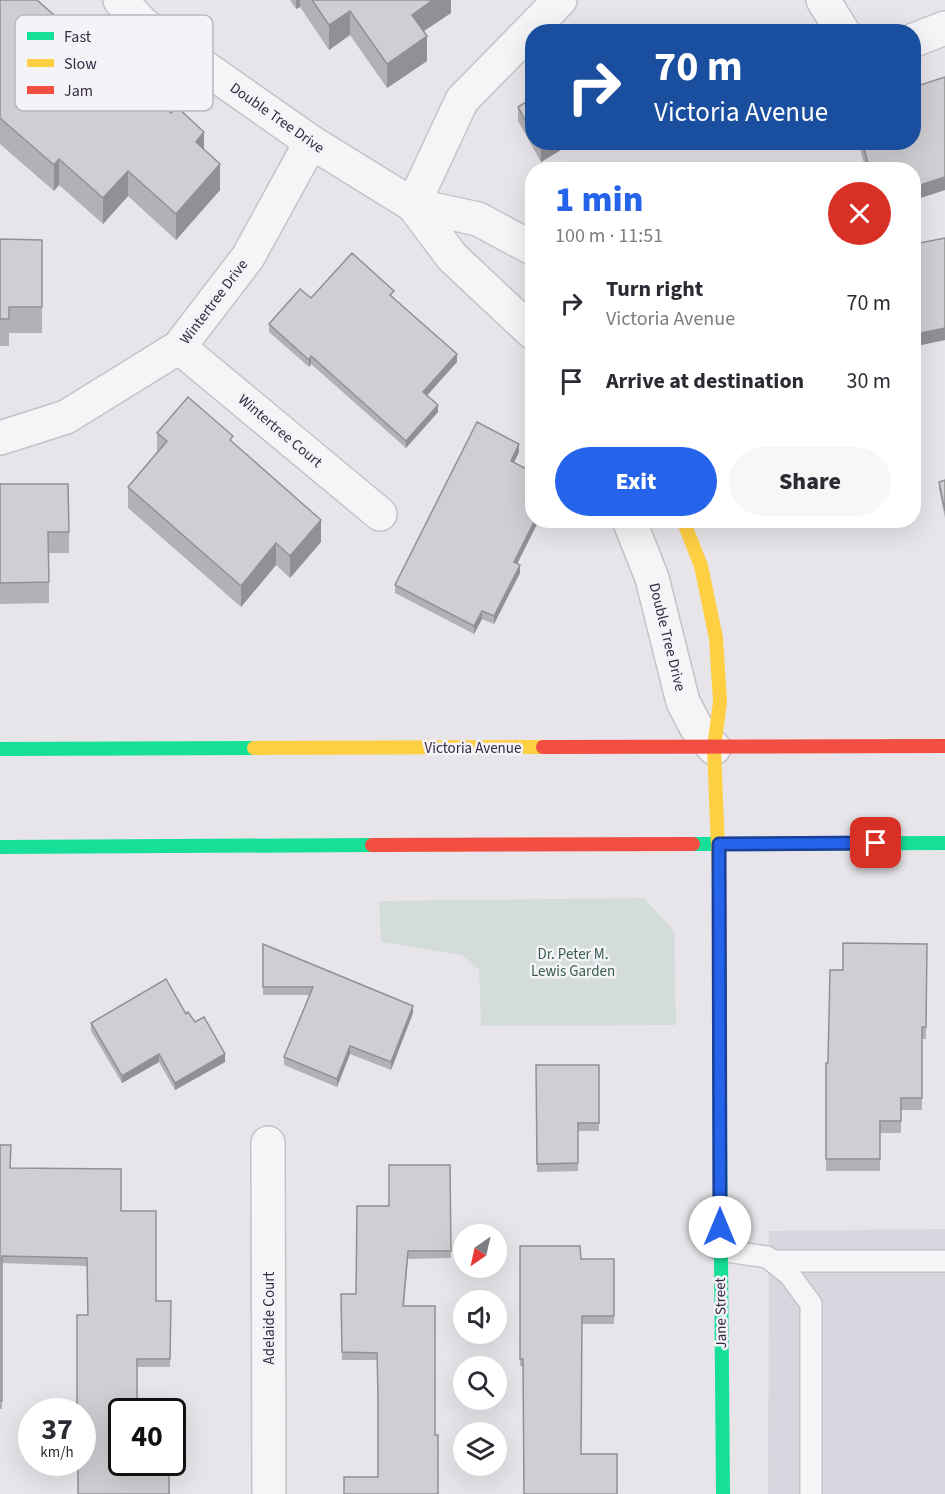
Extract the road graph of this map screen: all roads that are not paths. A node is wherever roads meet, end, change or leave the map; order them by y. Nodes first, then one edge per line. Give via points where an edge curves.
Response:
1 (120, 0) edge
2 (823, 0) edge
3 (542, 6) edge
4 (134, 15) edge
5 (527, 24) edge
6 (838, 24) edge
7 (525, 26) edge
8 (945, 28) edge
9 (921, 37) edge
10 (213, 73) edge
11 (311, 142) junction
12 (413, 205) junction
13 (525, 244) edge
14 (525, 325) edge
15 (179, 347) junction
16 (0, 438) edge
17 (380, 514) dead end
18 (632, 528) edge
19 (686, 528) edge
20 (945, 746) edge
21 (714, 748) junction
22 (0, 749) edge
23 (945, 843) edge
24 (719, 844) junction
25 (0, 847) edge
26 (268, 1143) dead end
27 (720, 1250) junction
28 (773, 1261) junction
29 (945, 1261) edge
30 (269, 1494) edge
31 (723, 1494) edge
32 (811, 1494) edge

1 - 4 street, Double Tree Drive
2 - 6 street
3 - 5 street
7 - 12 street via 462,100
8 - 9 street
10 - 11 street, Double Tree Drive
11 - 12 street, Double Tree Drive
11 - 15 street, Wintertree Drive via 248,257
12 - 13 street, Double Tree Drive via 478,219
12 - 14 street, Double Tree Drive via 452,257
15 - 16 street, Wintertree Drive via 66,417
15 - 17 street, Wintertree Court
18 - 21 street, Double Tree Drive via 652,578 683,702 696,727
19 - 21 main road via 701,566 716,638 720,702
20 - 21 main road, Victoria Avenue
21 - 22 main road, Victoria Avenue
21 - 24 main road
23 - 24 main road
24 - 25 main road
24 - 27 main road, Jane Street
26 - 30 street, Adelaide Court
27 - 28 lane
27 - 31 main road, Jane Street
28 - 29 lane
28 - 32 lane via 790,1275 811,1304

